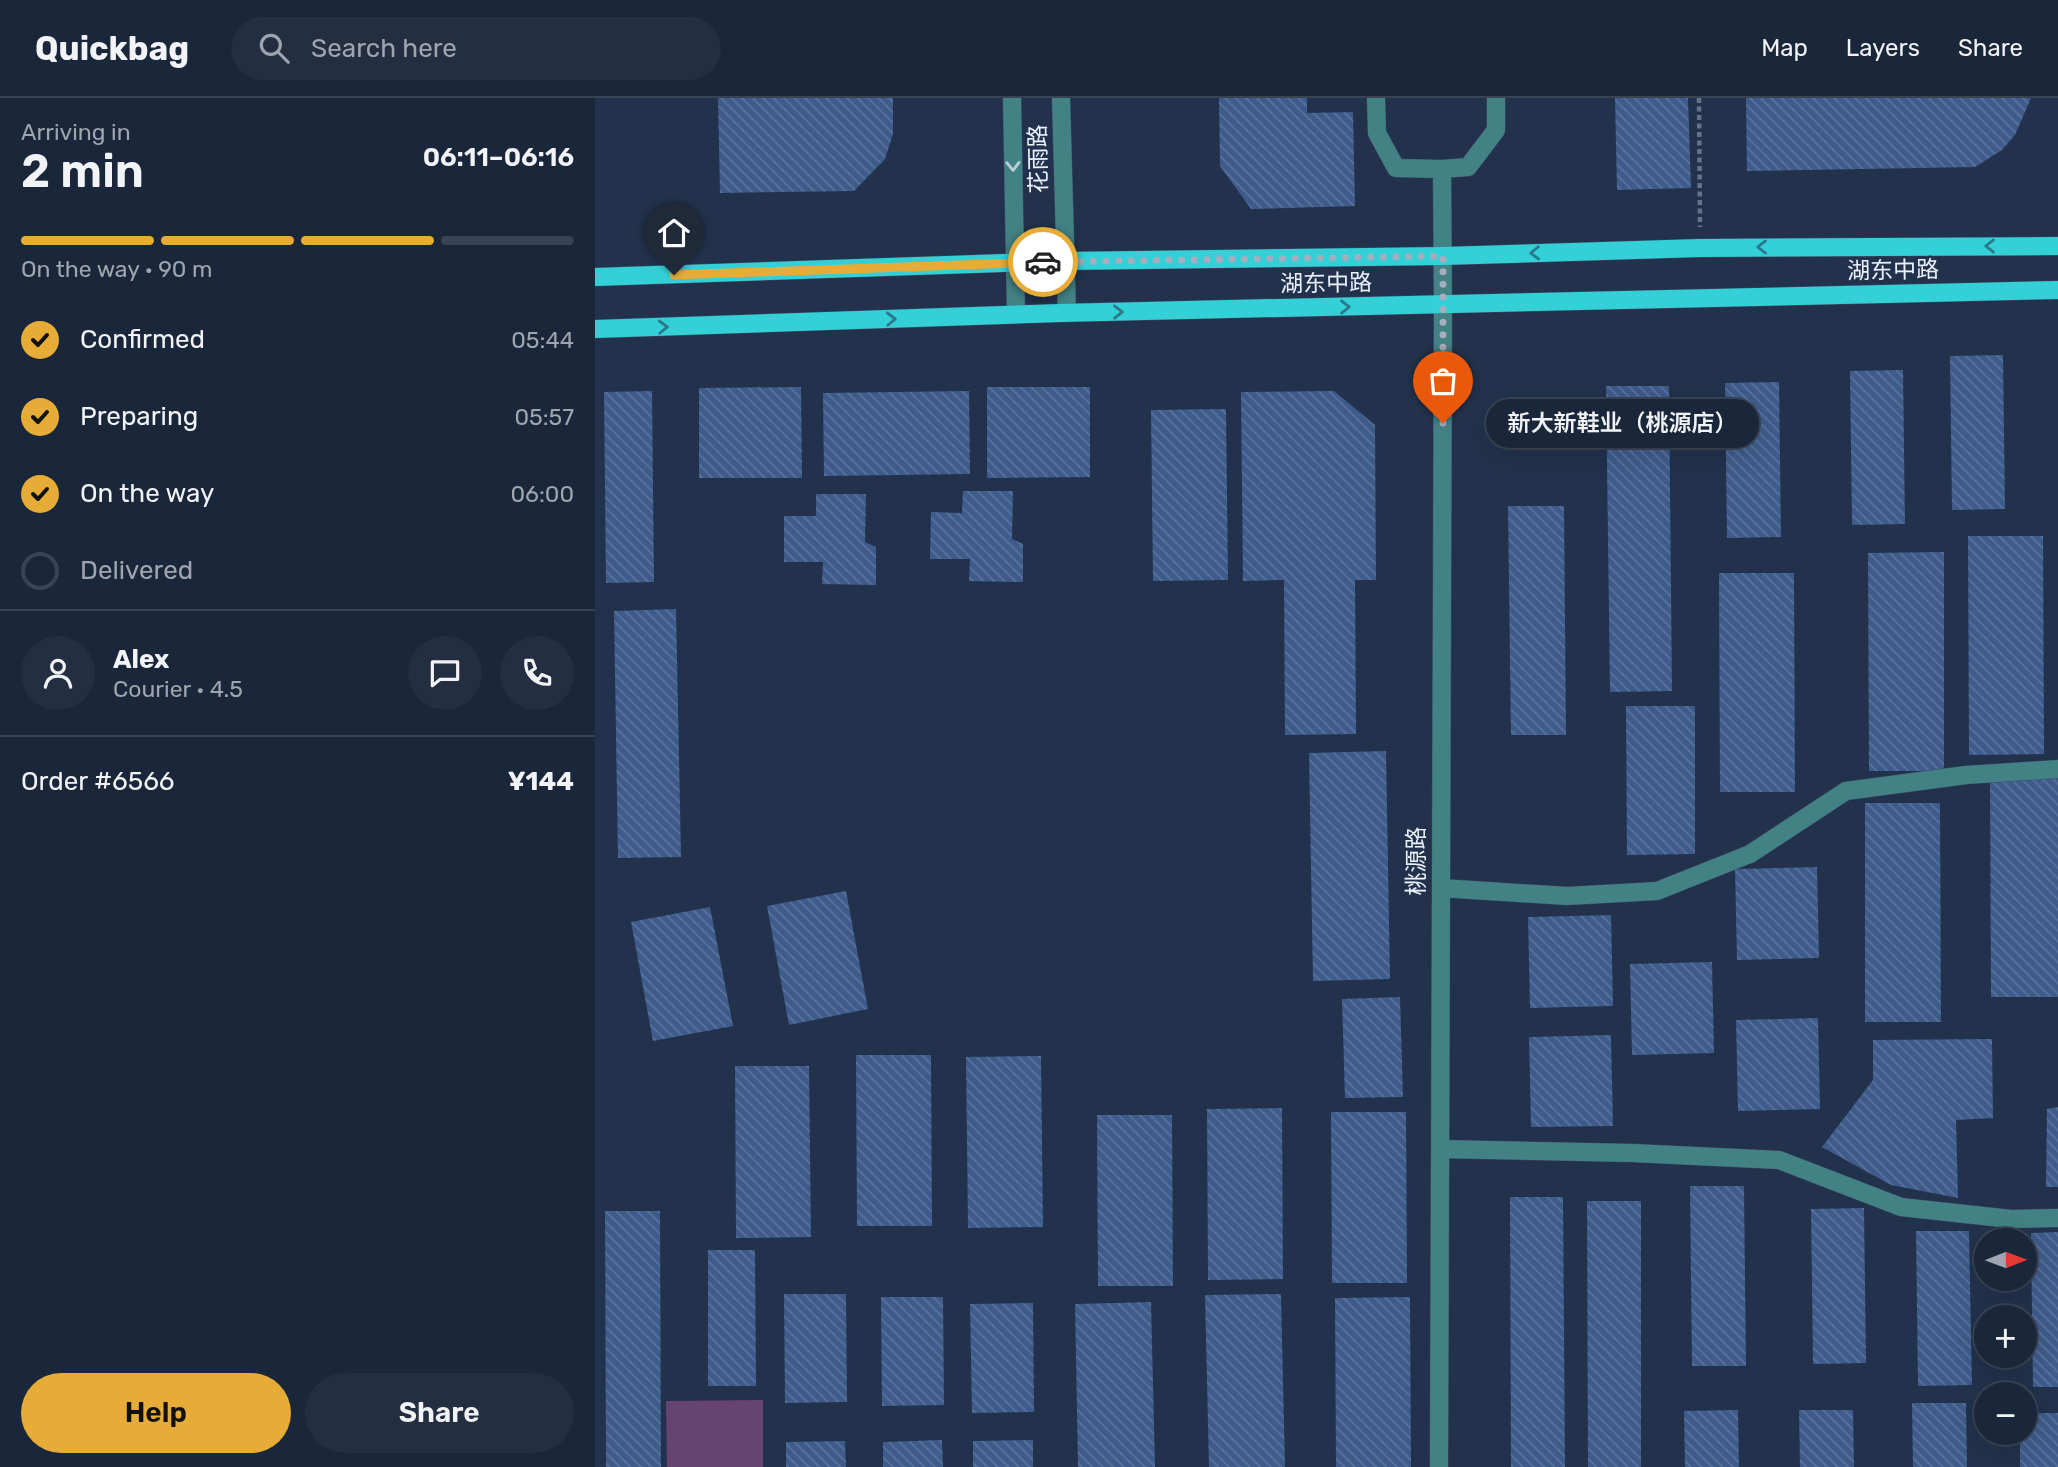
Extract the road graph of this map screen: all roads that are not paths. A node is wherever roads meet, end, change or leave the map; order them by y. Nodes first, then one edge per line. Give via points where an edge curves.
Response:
1 (1012, 98) edge
2 (1061, 98) edge
3 (1376, 98) edge
4 (1496, 98) edge
5 (1442, 169) junction
6 (2058, 246) edge
7 (1443, 256) junction
8 (1065, 261) junction
9 (1015, 263) junction
10 (595, 277) edge
11 (2058, 290) edge
12 (1443, 305) junction
13 (1067, 313) junction
14 (1016, 314) junction
15 (595, 329) edge
16 (2058, 769) edge
17 (1441, 888) junction
18 (1440, 1149) junction
19 (2058, 1218) edge
20 (1439, 1467) edge

1 -> 9 street
2 - 8 street, 花雨路
3 - 5 street via 1377,133 1396,168
4 - 5 street via 1496,130 1468,167
5 - 7 street, 桃源路
6 -> 7 main road, 湖东中路 via 1700,248
7 - 8 main road, 湖东中路
7 - 12 street, 桃源路
8 - 9 main road, 湖东中路
8 - 13 street, 花雨路
9 - 10 main road, 湖东中路
9 - 14 street
11 - 12 main road, 湖东中路
13 -> 12 main road, 湖东中路
12 - 17 street, 桃源路
13 - 14 main road, 湖东中路
15 -> 14 main road, 湖东中路
16 - 17 street via 1966,775 1846,791 1750,854 1657,891 1567,896
17 - 18 street, 桃源路
18 - 19 street via 1779,1160 1901,1207 2011,1219
18 - 20 street, 桃源路

